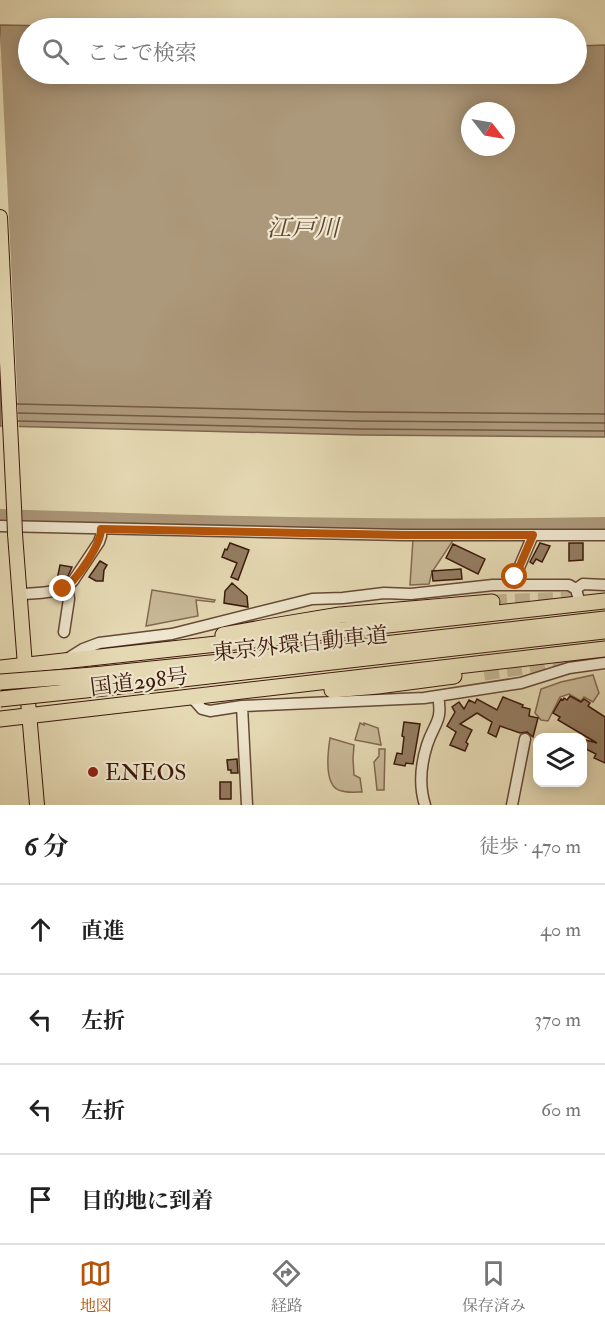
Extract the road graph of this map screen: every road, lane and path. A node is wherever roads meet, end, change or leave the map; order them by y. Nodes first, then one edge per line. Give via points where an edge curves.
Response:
1 (0, 217) edge
2 (0, 526) edge
3 (101, 529) junction
4 (533, 535) junction
5 (605, 535) edge
6 (515, 585) junction
7 (605, 585) edge
8 (68, 586) junction
9 (20, 594) junction
10 (578, 597) junction
11 (605, 601) edge
12 (492, 602) tunnel mouth
13 (605, 620) edge
14 (605, 631) edge
15 (64, 632) dead end
16 (605, 649) edge
17 (150, 652) junction
18 (62, 662) junction
19 (605, 663) edge
20 (25, 666) junction
21 (0, 668) edge
22 (484, 673) tunnel mouth
23 (0, 682) edge
24 (94, 682) junction
25 (232, 691) junction
26 (438, 696) junction
27 (189, 698) junction
28 (0, 699) edge
29 (242, 706) junction
30 (29, 716) junction
31 (0, 719) edge
32 (525, 740) dead end
33 (38, 805) edge
34 (247, 805) edge
35 (425, 805) edge
36 (512, 805) edge

1 - 9 main road, bridge
2 - 3 street
3 - 4 street
3 - 8 street via 99,542
4 - 5 street
4 - 6 street
6 - 10 street via 569,585
6 - 18 street via 312,599 172,634 99,643
7 - 10 street via 583,584
8 - 9 street
8 - 15 street
9 - 20 main road
10 - 11 highway, 国道298号
10 - 17 highway, 国道298号
12 - 17 highway via 339,615
13 - 24 highway, 東京外環自動車道 via 260,658
14 - 24 highway, 東京外環自動車道
16 - 25 highway, 国道298号
17 - 18 highway, 国道298号
18 - 20 highway, 国道298号
19 - 26 street via 569,668 521,683
20 - 21 highway, 国道298号
20 - 30 main road
22 - 25 highway via 342,689
23 - 24 highway, 東京外環自動車道, bridge
24 - 28 highway, 東京外環自動車道, bridge
25 - 27 highway, 国道298号
26 - 29 street
26 - 35 street via 439,717 427,745 422,771
27 - 29 street via 206,711
27 - 30 highway, 国道298号
29 - 34 street
30 - 31 highway, 国道298号
30 - 33 main road
32 - 36 street

